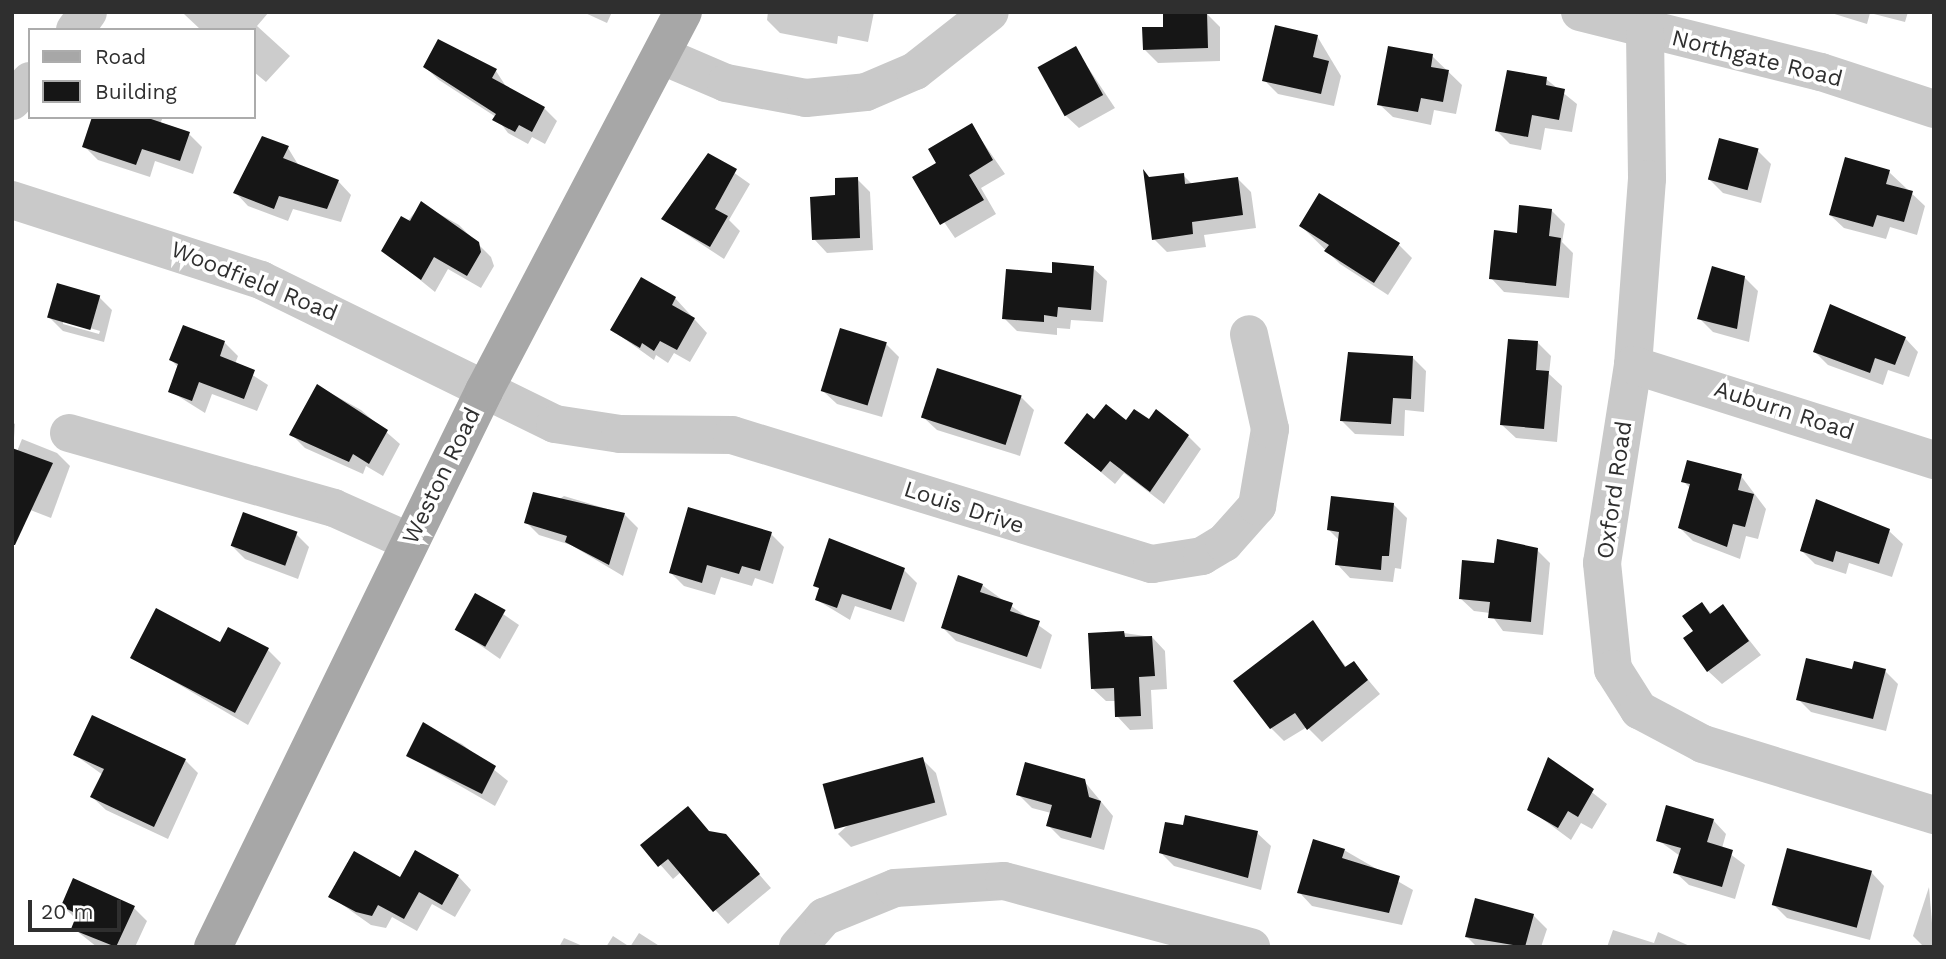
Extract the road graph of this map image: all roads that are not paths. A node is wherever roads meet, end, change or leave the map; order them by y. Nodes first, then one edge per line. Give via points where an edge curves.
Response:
1 (88, 12) edge
2 (683, 12) edge
3 (990, 12) edge
4 (1580, 12) edge
5 (76, 28) edge
6 (1645, 33) junction
7 (665, 57) junction
8 (28, 83) edge
9 (12, 101) edge
10 (1934, 108) edge
11 (12, 200) edge
12 (1250, 334) dead end
13 (1633, 365) junction
14 (484, 391) junction
15 (69, 433) dead end
16 (1934, 460) edge
17 (410, 542) junction
18 (1934, 815) edge
19 (212, 947) edge
20 (798, 947) edge
21 (1251, 947) edge

1 - 5 street
2 - 7 main road, Weston Road
3 - 7 street via 915,71 866,92 806,98 726,83
4 - 6 street, Northgate Road
6 - 10 street, Northgate Road via 1821,72
6 - 13 street, Oxford Road via 1647,179
7 - 14 main road, Weston Road
8 - 9 street
11 - 14 street, Woodfield Road via 261,280
12 - 14 street, Louis Drive via 1270,429 1264,485 1257,506 1224,543 1178,564 1123,558 732,435 586,431
13 - 16 street, Auburn Road
13 - 18 street, Oxford Road via 1602,563 1613,669 1631,701 1653,721 1703,744
14 - 17 main road, Weston Road
15 - 17 street via 334,508
17 - 19 main road, Weston Road
20 - 21 street via 824,917 895,888 1004,881

